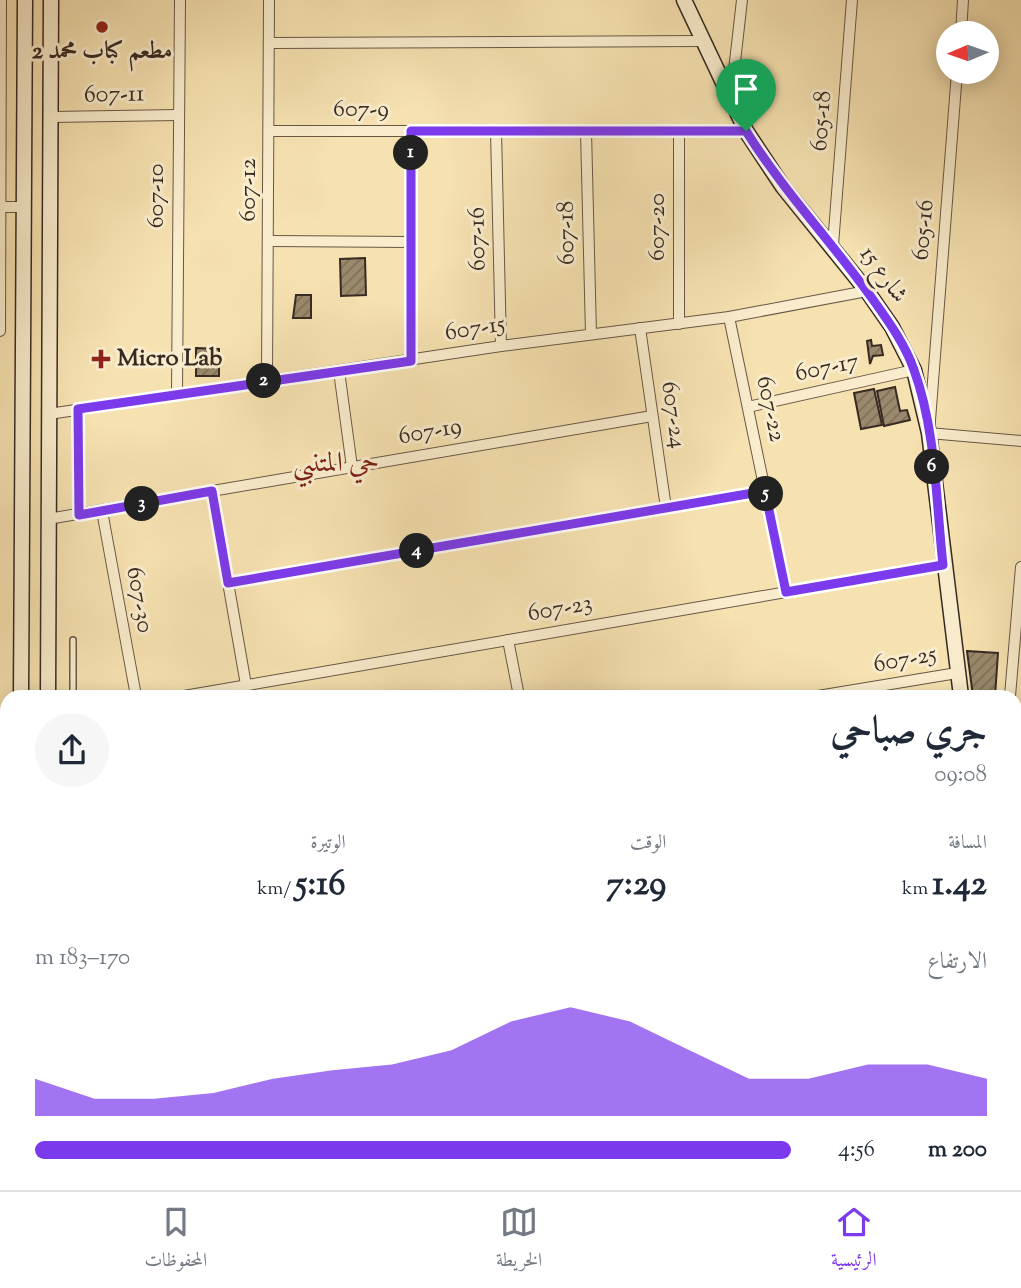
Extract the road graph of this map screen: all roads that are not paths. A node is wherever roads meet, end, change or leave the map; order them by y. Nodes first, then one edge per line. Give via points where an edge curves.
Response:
1 (1, 0) edge
2 (25, 0) edge
3 (51, 0) edge
4 (180, 0) edge
5 (269, 0) edge
6 (684, 0) edge
7 (742, 0) edge
8 (852, 0) edge
9 (963, 0) edge
10 (962, 21) edge
11 (701, 41) junction
12 (269, 43) junction
13 (956, 84) edge
14 (731, 101) junction
15 (178, 115) junction
16 (51, 117) junction
17 (269, 131) junction
18 (411, 131) junction
19 (496, 131) junction
20 (586, 131) junction
21 (679, 131) junction
22 (746, 131) junction
23 (0, 207) edge
24 (23, 207) junction
25 (270, 240) junction
26 (410, 242) junction
27 (833, 245) junction
28 (867, 291) junction
29 (729, 317) junction
30 (679, 324) junction
31 (639, 328) junction
32 (0, 331) edge
33 (591, 334) junction
34 (501, 345) junction
35 (411, 361) junction
36 (914, 370) junction
37 (339, 371) junction
38 (267, 380) junction
39 (177, 393) junction
40 (748, 407) junction
41 (78, 409) junction
42 (49, 414) junction
43 (652, 416) junction
44 (929, 433) junction
45 (1021, 441) edge
46 (352, 467) junction
47 (212, 491) junction
48 (765, 491) junction
49 (666, 508) junction
50 (102, 511) junction
51 (79, 515) junction
52 (48, 519) junction
53 (943, 565) junction
54 (1021, 567) edge
55 (228, 583) junction
56 (786, 592) junction
57 (73, 640) dead end
58 (508, 640) junction
59 (957, 673) junction
60 (246, 685) junction
61 (21, 690) edge
62 (49, 690) edge
63 (73, 690) edge
64 (135, 690) edge
65 (218, 690) edge
66 (518, 690) edge
67 (854, 690) edge
68 (960, 690) edge
69 (1011, 690) edge

1 - 23 street
2 - 24 main road
3 - 16 main road
4 - 15 street, 607-10
5 - 12 street, 607-12
6 - 11 main road, شارع 15
7 - 14 street
8 - 27 street, 605-18
9 - 10 street
11 - 12 street
11 - 14 main road, شارع 15
12 - 17 street, 607-12
13 - 44 street, 605-16
14 - 22 main road, شارع 15
15 - 16 street, 607-11
15 - 39 street, 607-10
16 - 42 main road
17 - 18 street, 607-9
17 - 25 street, 607-12
18 - 19 street, 607-9
18 - 26 street
19 - 20 street, 607-9
19 - 34 street, 607-16
20 - 21 street, 607-9
20 - 33 street, 607-18
21 - 22 street, 607-9
21 - 30 street, 607-20
22 - 27 main road, شارع 15 via 783,187
23 - 24 street
23 - 32 street
24 - 61 main road
25 - 26 street
25 - 38 street, 607-12
26 - 35 street
27 - 28 main road, شارع 15
28 - 29 street, 607-15
28 - 36 main road, شارع 15
29 - 30 street, 607-15
29 - 40 street, 607-22
30 - 31 street, 607-15
31 - 33 street, 607-15
31 - 43 street, 607-24
33 - 34 street, 607-15
34 - 35 street, 607-15
35 - 37 street, 607-15
36 - 40 street, 607-17
36 - 44 main road, شارع 15
37 - 38 street, 607-15
37 - 46 street
38 - 39 street, 607-15
39 - 41 street, 607-15
40 - 48 street, 607-22
41 - 42 street, 607-15
41 - 51 lane
42 - 52 main road
43 - 46 street, 607-19
43 - 49 street, 607-24
44 - 45 street
44 - 53 main road, شارع 15
46 - 47 street, 607-19
47 - 50 street, 607-19
47 - 55 street
48 - 49 street
48 - 56 street, 607-22
49 - 55 street
50 - 51 street, 607-19
50 - 64 street, 607-30
51 - 52 street, 607-19
52 - 62 main road
53 - 56 street, 607-23
53 - 59 main road, شارع 15
54 - 69 street
55 - 60 street
56 - 58 street, 607-23
57 - 63 lane
58 - 60 street, 607-23
58 - 66 street
59 - 67 street, 607-25
59 - 68 main road, شارع 15
60 - 65 street, 607-23

